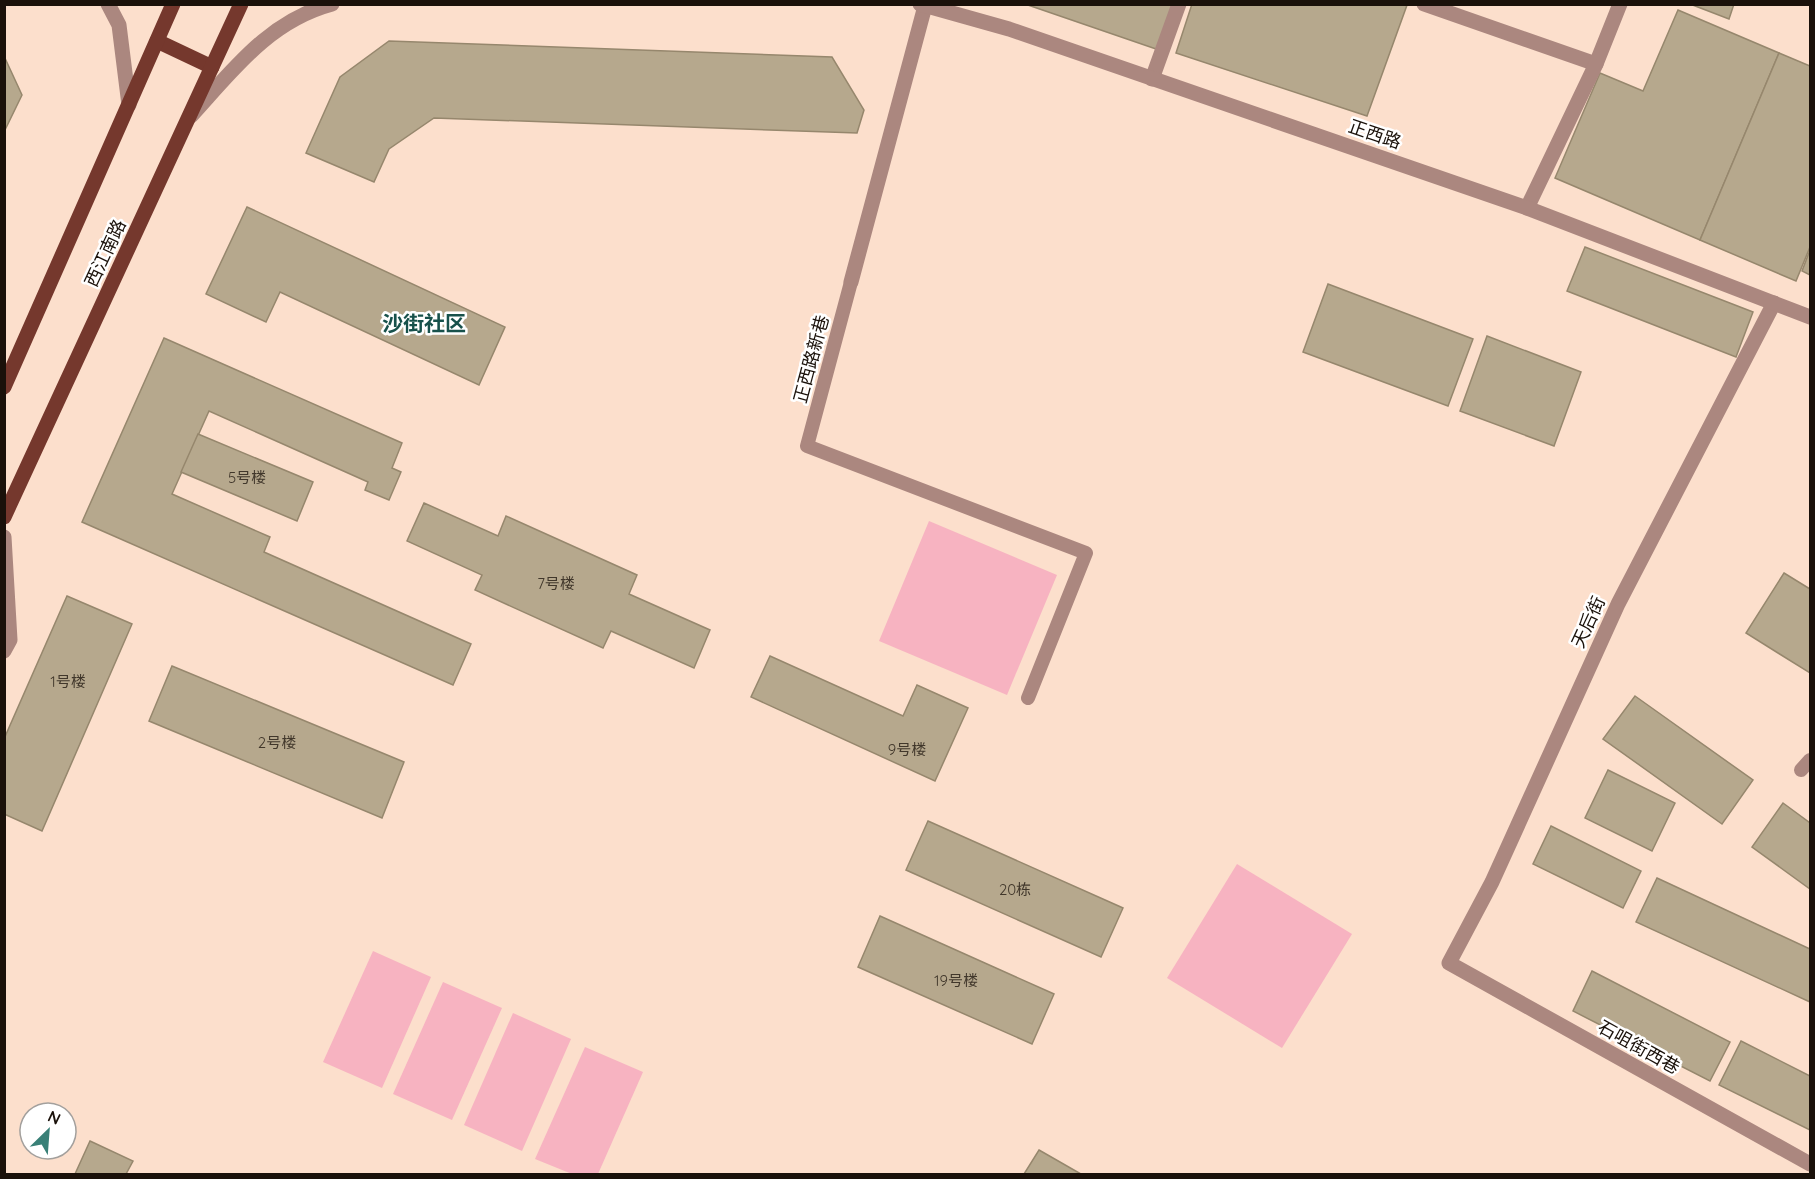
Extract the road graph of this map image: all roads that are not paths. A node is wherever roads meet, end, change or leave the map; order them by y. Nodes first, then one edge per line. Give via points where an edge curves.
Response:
1 (108, 4) edge
2 (173, 4) edge
3 (241, 4) edge
4 (332, 4) edge
5 (1179, 4) edge
6 (1424, 4) edge
7 (1620, 4) edge
8 (923, 5) edge
9 (157, 41) junction
10 (1596, 64) junction
11 (212, 67) junction
12 (1152, 79) junction
13 (129, 105) junction
14 (189, 118) junction
15 (1527, 208) junction
16 (851, 282) joint
17 (1774, 303) junction
18 (1810, 317) edge
19 (6, 381) edge
20 (4, 517) edge
21 (4, 537) edge
22 (4, 651) edge
23 (1028, 698) dead end
24 (1449, 963) joint
25 (1810, 1164) edge

1 - 13 street via 119,25
2 - 9 main road, 西江南路
3 - 11 main road, 西江南路
4 - 14 street via 276,30 247,53
5 - 12 street
6 - 10 street
7 - 10 street
8 - 12 street, 正西路
8 - 16 street
9 - 11 main road
9 - 13 main road, 西江南路
10 - 15 street
11 - 14 main road, 西江南路
12 - 15 street, 正西路
13 - 19 main road, 西江南路
14 - 20 main road, 西江南路
15 - 17 street, 正西路
16 - 23 lane, 正西路新巷 via 807,446 1086,553
17 - 18 street, 正西路
17 - 24 street, 天后街 via 1618,604 1492,882
21 - 22 street via 10,640
24 - 25 street, 石咀街西巷

